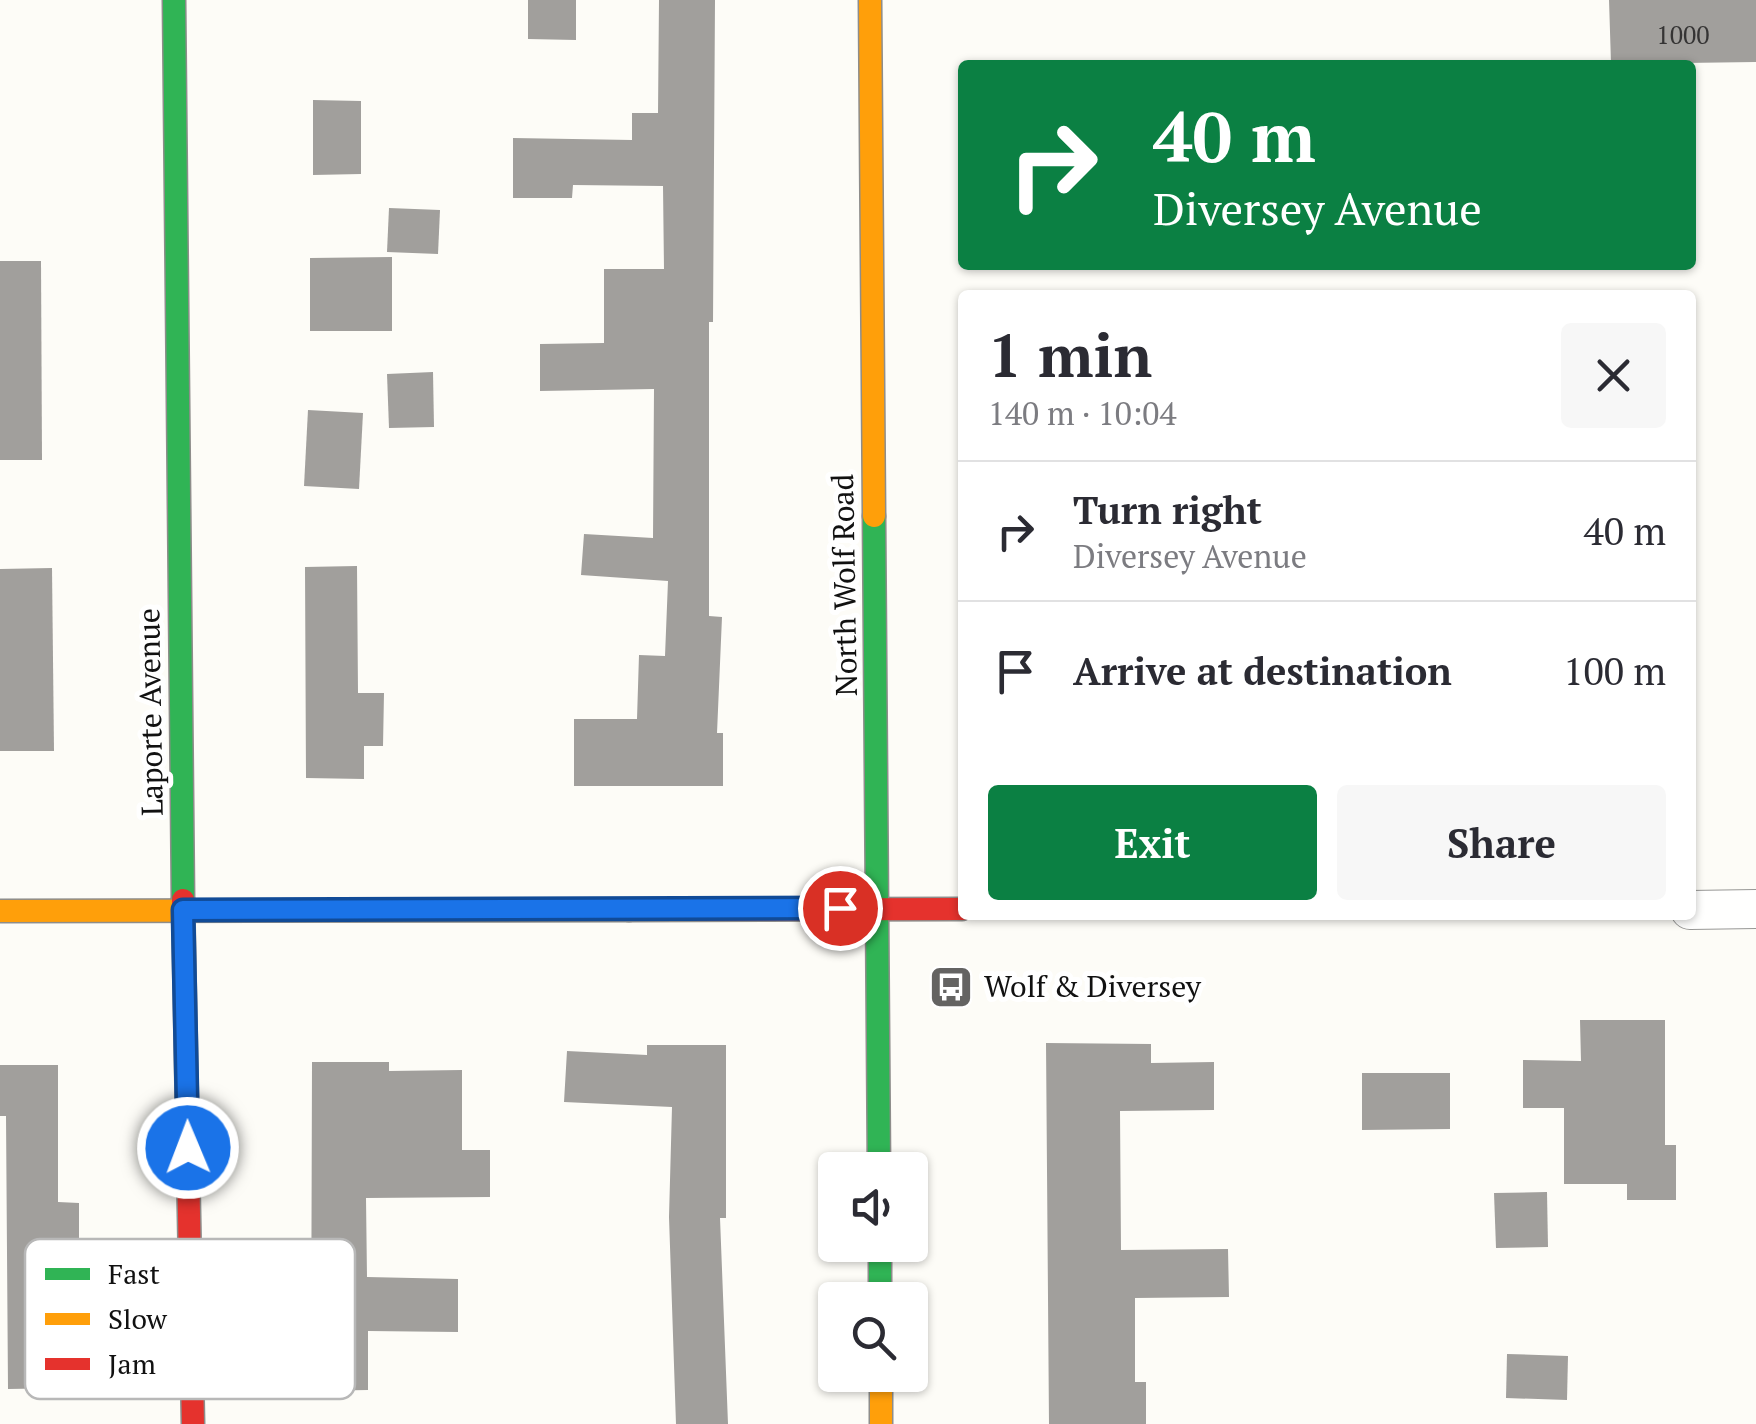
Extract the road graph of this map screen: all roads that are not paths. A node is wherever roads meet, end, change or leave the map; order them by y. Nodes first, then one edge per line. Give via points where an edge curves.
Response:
1 (174, 0) edge
2 (870, 0) edge
3 (879, 908) junction
4 (958, 909) edge
5 (1756, 909) edge
6 (183, 910) junction
7 (1696, 910) edge
8 (0, 911) edge
9 (880, 1152) edge
10 (189, 1239) edge
11 (880, 1392) edge
12 (193, 1399) edge
13 (193, 1424) edge
14 (881, 1424) edge

1 - 6 street, Laporte Avenue
2 - 3 street, North Wolf Road
3 - 4 street
3 - 6 street
3 - 9 street, North Wolf Road
5 - 7 street
6 - 8 street
6 - 10 street, Laporte Avenue
11 - 14 street
12 - 13 street, Laporte Avenue

